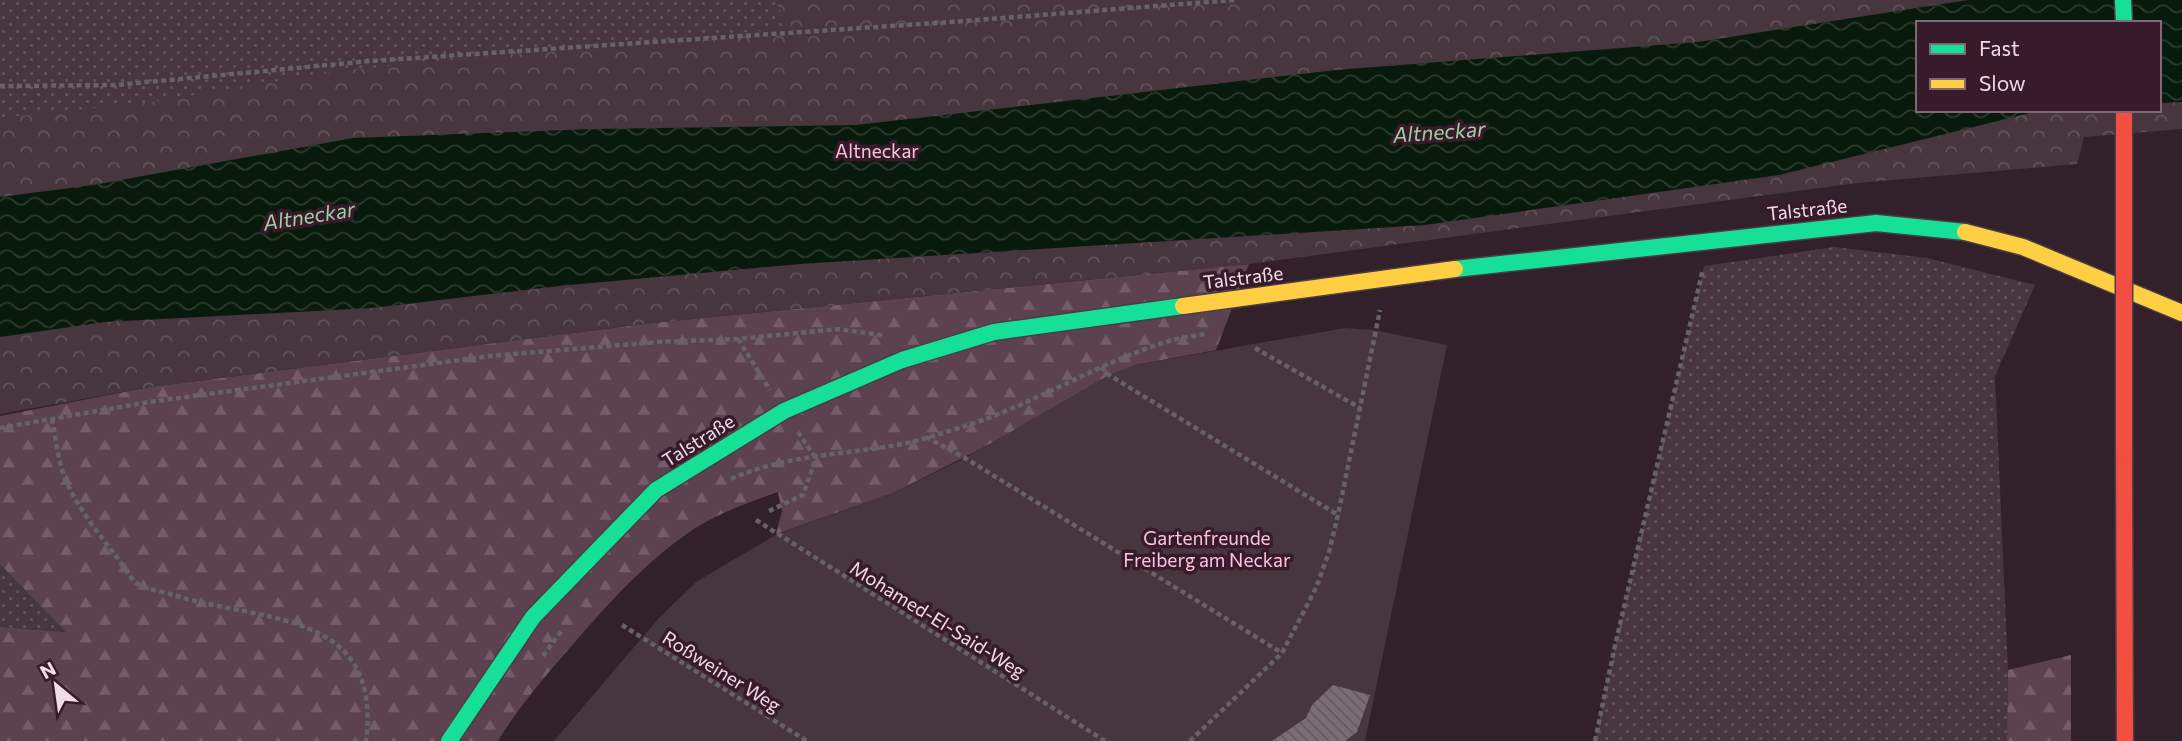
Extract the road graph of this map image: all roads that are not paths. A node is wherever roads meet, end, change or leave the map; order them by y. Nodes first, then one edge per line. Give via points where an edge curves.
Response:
1 (2123, 0) edge
2 (2123, 21) edge
3 (2124, 112) edge
4 (2182, 313) edge
5 (449, 741) edge
6 (2125, 741) edge

1 - 2 main road
3 - 6 main road, bridge
4 - 5 main road, Talstraße via 2023,247 1959,230 1877,223 1516,261 994,332 902,360 784,411 656,490 533,617

